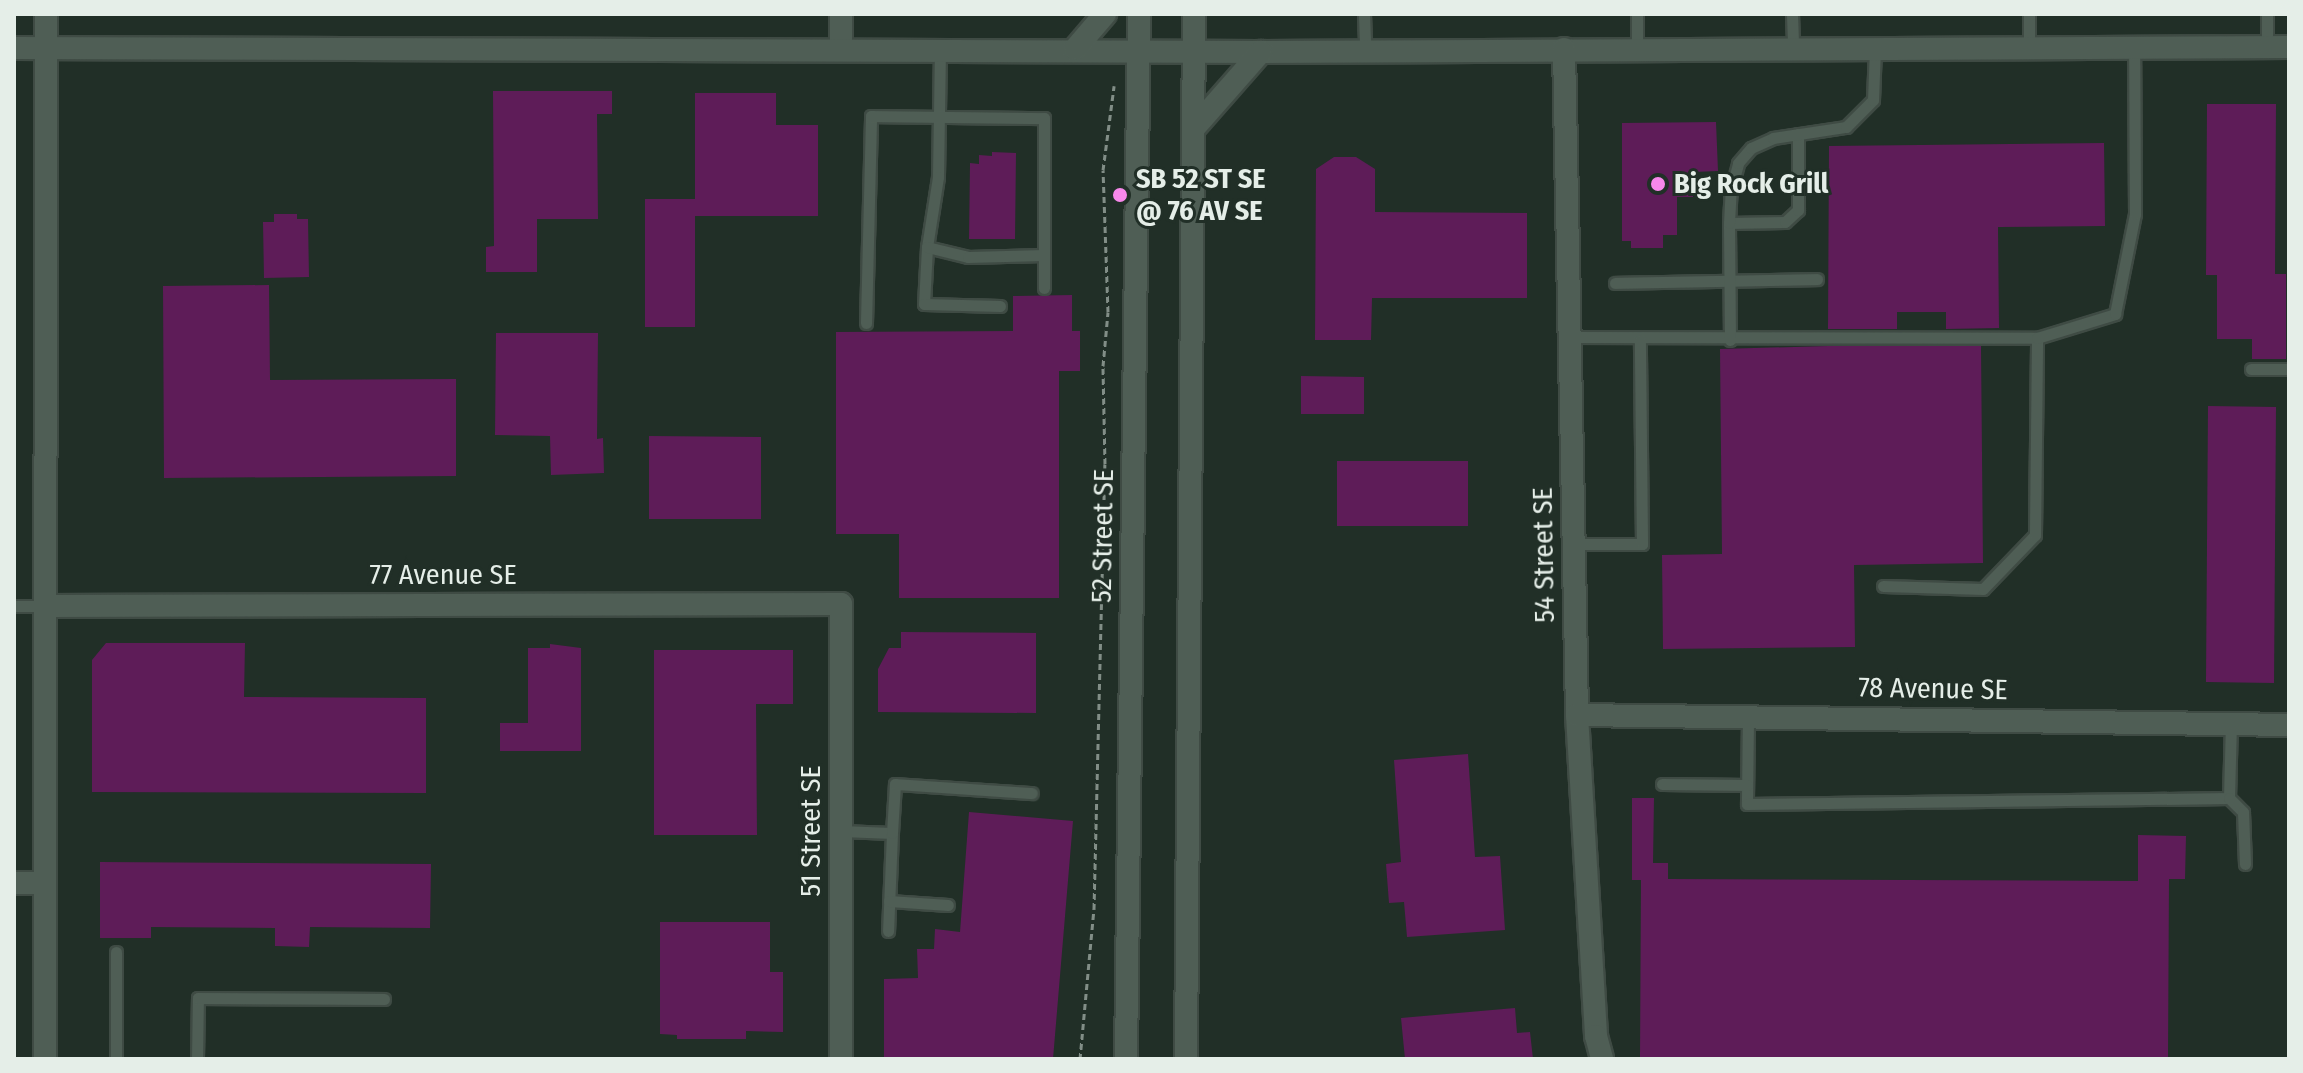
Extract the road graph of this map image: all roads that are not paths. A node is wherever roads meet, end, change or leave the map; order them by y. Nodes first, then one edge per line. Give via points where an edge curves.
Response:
1 (46, 14) edge
2 (841, 14) edge
3 (1105, 14) edge
4 (1139, 14) edge
5 (1194, 14) edge
6 (1364, 14) edge
7 (1637, 14) edge
8 (1792, 14) edge
9 (2029, 14) edge
10 (2267, 14) edge
11 (46, 47) junction
12 (2278, 47) edge
13 (14, 48) edge
14 (1875, 48) junction
15 (2029, 48) junction
16 (2134, 48) junction
17 (841, 49) junction
18 (940, 49) junction
19 (1075, 49) junction
20 (1139, 49) junction
21 (1564, 49) junction
22 (1637, 49) junction
23 (1793, 49) junction
24 (1195, 50) junction
25 (1365, 51) junction
26 (1261, 52) junction
27 (939, 117) junction
28 (1195, 127) junction
29 (1798, 134) junction
30 (1729, 223) junction
31 (927, 247) junction
32 (1044, 255) junction
33 (1817, 279) dead end
34 (1730, 281) junction
35 (1615, 283) dead end
36 (1044, 288) dead end
37 (1000, 306) dead end
38 (866, 323) dead end
39 (1569, 337) junction
40 (2037, 338) junction
41 (1640, 340) junction
42 (1730, 340) junction
43 (2251, 369) dead end
44 (2289, 369) edge
45 (1573, 544) junction
46 (1883, 586) dead end
47 (841, 604) joint
48 (14, 606) edge
49 (46, 606) junction
50 (1577, 715) junction
51 (1748, 716) junction
52 (2231, 724) junction
53 (2289, 725) edge
54 (1662, 784) dead end
55 (1747, 785) junction
56 (1032, 793) dead end
57 (2229, 798) junction
58 (841, 831) junction
59 (892, 833) junction
60 (2245, 864) dead end
61 (14, 883) edge
62 (45, 883) junction
63 (889, 901) junction
64 (948, 905) dead end
65 (888, 931) dead end
66 (116, 952) dead end
67 (384, 999) dead end
68 (45, 1059) edge
69 (116, 1059) edge
70 (197, 1059) edge
71 (841, 1059) edge
72 (1126, 1059) edge
73 (1186, 1059) edge
74 (1602, 1059) edge

1 - 11 street
2 - 17 street
3 - 19 street
4 - 20 street, 52 Street SE
5 - 24 street
6 - 25 lane
7 - 22 lane
8 - 23 lane
9 - 15 lane
10 - 12 lane
11 - 13 street
11 - 17 street
11 - 49 street
12 - 16 street
14 - 15 street
14 - 23 street
14 - 29 lane via 1873,100 1846,127
15 - 16 street
16 - 40 lane via 2135,214 2115,314
17 - 18 street
18 - 19 street
18 - 27 lane
19 - 20 street
20 - 24 street
20 - 72 street, 52 Street SE
21 - 22 street
21 - 25 street
21 - 39 street, 54 Street SE
22 - 23 street
24 - 26 street
24 - 28 street
25 - 26 street
26 - 28 street
27 - 31 lane via 938,177
27 - 32 lane via 1044,118
27 - 38 lane via 871,116
28 - 73 street
29 - 30 lane via 1762,143 1738,163
29 - 30 lane via 1798,210 1785,222
30 - 34 lane
31 - 32 lane via 968,257
31 - 37 lane via 924,304
32 - 36 lane
33 - 34 lane
34 - 35 lane
34 - 42 lane
39 - 41 lane
39 - 45 street, 54 Street SE
40 - 42 lane
40 - 46 lane via 2035,535 1983,589
41 - 42 lane
41 - 45 lane via 1642,544
43 - 44 lane
45 - 50 street, 54 Street SE
47 - 49 street, 77 Avenue SE
47 - 58 street, 51 Street SE
48 - 49 lane
49 - 62 street
50 - 51 street, 78 Avenue SE
50 - 74 street, 54 Street SE via 1596,1036
51 - 52 street, 78 Avenue SE
51 - 55 lane
52 - 53 street, 78 Avenue SE
52 - 57 lane
54 - 55 lane
55 - 57 lane via 1747,804
56 - 59 lane via 895,784
57 - 60 lane via 2243,812
58 - 59 lane
58 - 71 street, 51 Street SE
59 - 63 lane
61 - 62 street
62 - 68 street
63 - 64 lane
63 - 65 lane
66 - 69 lane
67 - 70 lane via 198,998

